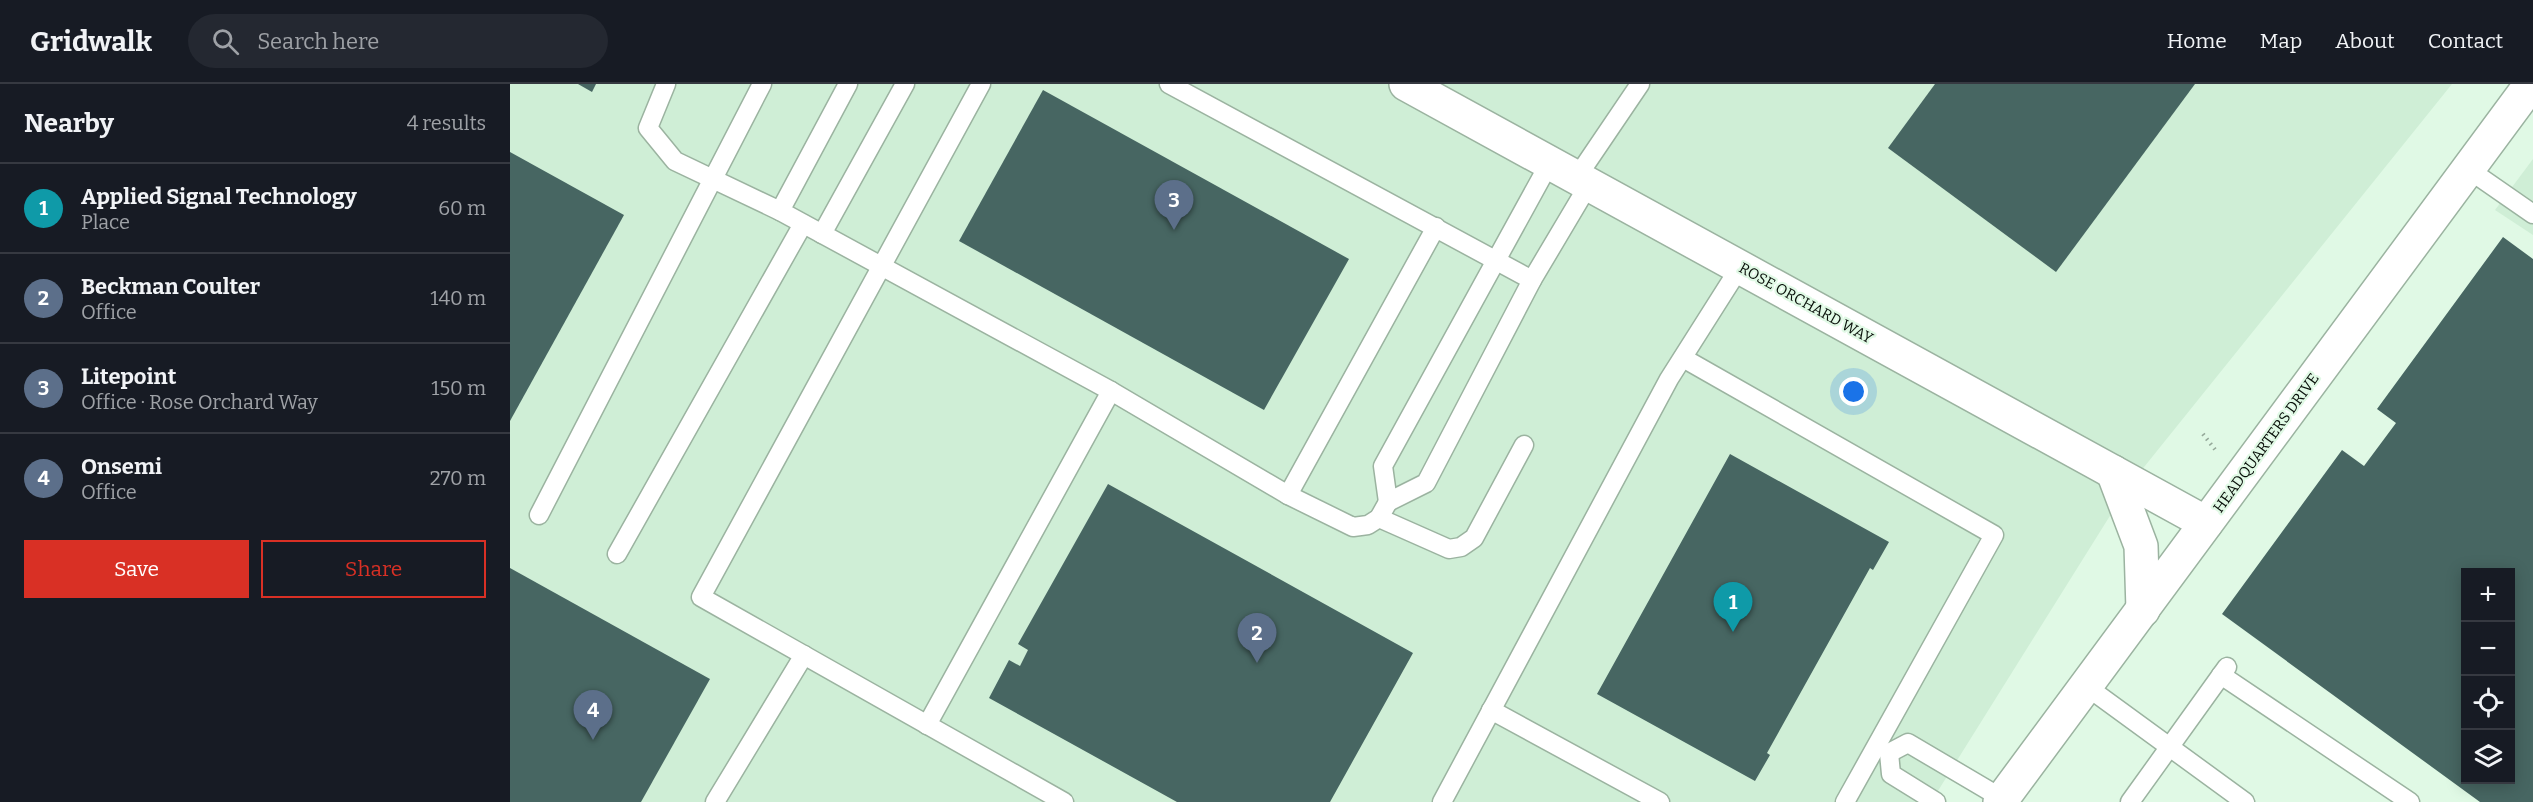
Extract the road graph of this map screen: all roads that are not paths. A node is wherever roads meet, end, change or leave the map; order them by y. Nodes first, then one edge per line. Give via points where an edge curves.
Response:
1 (666, 84) edge
2 (762, 84) edge
3 (848, 84) edge
4 (905, 84) edge
5 (981, 84) edge
6 (1168, 84) edge
7 (1406, 84) edge
8 (1640, 84) edge
9 (2531, 84) edge
10 (2468, 169) junction
11 (1572, 175) junction
12 (713, 178) junction
13 (780, 211) junction
14 (2533, 214) edge
15 (803, 224) junction
16 (1436, 227) junction
17 (822, 234) junction
18 (1496, 259) junction
19 (881, 267) junction
20 (1740, 267) junction
21 (1532, 280) junction
22 (1683, 358) junction
23 (1111, 391) junction
24 (1524, 445) dead end
25 (2113, 472) junction
26 (1288, 495) junction
27 (1388, 502) junction
28 (539, 515) dead end
29 (1379, 518) junction
30 (2206, 524) junction
31 (617, 554) dead end
32 (2143, 610) junction
33 (804, 655) junction
34 (2086, 686) junction
35 (1491, 710) junction
36 (927, 725) junction
37 (2170, 747) junction
38 (1883, 750) junction
39 (2001, 800) edge
40 (715, 802) edge
41 (1064, 802) edge
42 (1442, 802) edge
43 (1660, 802) edge
44 (1845, 802) edge
45 (1936, 802) edge
46 (2130, 802) edge
47 (2246, 802) edge
48 (2410, 802) edge

1 - 12 lane via 648,128 675,161
2 - 12 lane
3 - 13 lane
4 - 17 lane
5 - 19 lane
6 - 16 lane
7 - 11 street, ROSE ORCHARD WAY
8 - 11 lane
9 - 10 street, HEADQUARTERS DRIVE
10 - 14 lane
10 - 30 street, HEADQUARTERS DRIVE
11 - 18 lane
11 - 20 street, ROSE ORCHARD WAY
11 - 21 lane
12 - 13 lane
12 - 28 lane
13 - 15 lane
15 - 17 lane
15 - 31 lane
16 - 18 lane
16 - 26 lane
17 - 19 lane
18 - 21 lane
18 - 27 lane via 1383,466
19 - 23 lane
19 - 33 lane via 701,597
20 - 22 lane
20 - 25 street, ROSE ORCHARD WAY
21 - 27 lane via 1426,483
22 - 35 lane
22 - 38 lane via 1994,535
23 - 26 lane
23 - 36 lane
24 - 29 lane via 1474,538 1461,547 1449,549
25 - 30 street, ROSE ORCHARD WAY
25 - 32 street via 2141,546
26 - 29 lane via 1353,527 1368,525
27 - 29 lane
30 - 32 street, HEADQUARTERS DRIVE
32 - 34 street, HEADQUARTERS DRIVE
33 - 36 lane
33 - 40 lane
34 - 37 lane
34 - 39 street, HEADQUARTERS DRIVE
35 - 42 lane
35 - 43 lane
36 - 41 lane
37 - 46 lane
37 - 47 lane
37 - 48 lane via 2225,670
38 - 39 lane via 1908,743
38 - 44 lane
38 - 45 lane via 1891,774

